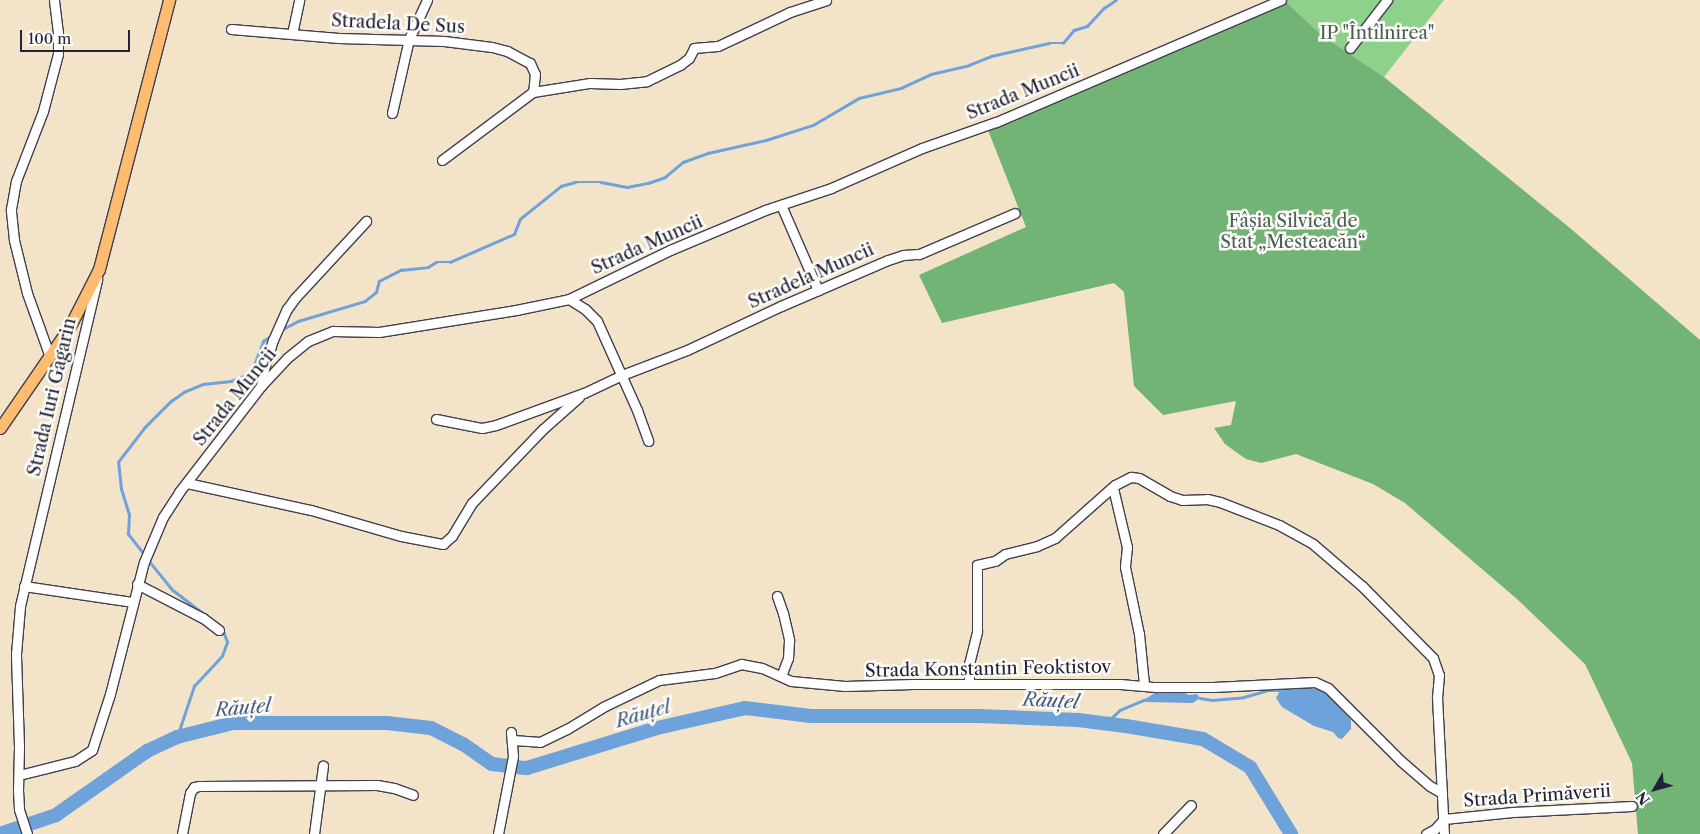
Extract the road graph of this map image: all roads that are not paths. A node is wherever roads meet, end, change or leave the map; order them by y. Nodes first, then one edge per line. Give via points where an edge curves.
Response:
1 (54, 0) edge
2 (169, 0) edge
3 (299, 0) edge
4 (427, 0) edge
5 (826, 0) edge
6 (1281, 0) edge
7 (1387, 0) edge
8 (231, 29) dead end
9 (292, 34) junction
10 (408, 39) junction
11 (1350, 48) dead end
12 (533, 92) junction
13 (392, 113) dead end
14 (442, 160) dead end
15 (781, 205) junction
16 (1014, 213) dead end
17 (366, 221) dead end
18 (99, 269) junction
19 (818, 290) junction
20 (569, 299) junction
21 (50, 357) junction
22 (622, 375) junction
23 (262, 386) junction
24 (584, 394) junction
25 (436, 419) dead end
26 (0, 428) edge
27 (648, 441) dead end
28 (187, 483) junction
29 (1113, 488) junction
30 (137, 584) junction
31 (24, 586) junction
32 (777, 596) dead end
33 (132, 602) junction
34 (219, 630) dead end
35 (781, 676) junction
36 (969, 684) junction
37 (1144, 684) junction
38 (323, 766) dead end
39 (19, 775) junction
40 (319, 784) junction
41 (1442, 793) junction
42 (413, 795) dead end
43 (1191, 805) dead end
44 (1632, 806) dead end
45 (1444, 819) junction
46 (27, 834) edge
47 (182, 834) edge
48 (314, 834) edge
49 (498, 834) edge
50 (1163, 834) edge
51 (1426, 834) edge
52 (1444, 834) edge

1 - 21 street via 58,54 43,111 15,187 11,209 14,240 29,301
2 - 18 main road, Strada Iuri Gagarin
3 - 9 street
4 - 10 street
5 - 12 street via 790,12 718,46 694,48 680,65 647,81
6 - 15 street, Strada Muncii via 996,122
7 - 11 street
8 - 9 street, Stradela De Sus
9 - 10 street, Stradela De Sus via 346,39
10 - 12 street, Stradela De Sus via 474,44 507,51 524,59 534,69
10 - 13 street
12 - 14 street
15 - 19 street
15 - 20 street, Strada Muncii via 670,250
16 - 19 street, Stradela Muncii via 929,250 888,260
17 - 23 street via 287,309 277,329
18 - 21 main road via 86,298
18 - 31 street, Strada Iuri Gagarin
19 - 22 street, Stradela Muncii via 687,350
20 - 22 street via 597,321
20 - 23 street, Strada Muncii via 379,332 333,331 308,341 294,351
21 - 26 main road
22 - 24 street, Stradela Muncii
22 - 27 street
23 - 28 street, Strada Muncii
24 - 25 street, Stradela Muncii via 488,428
24 - 28 street via 543,430 472,503 447,542 437,544 311,510
28 - 30 street, Strada Muncii via 172,502 156,532
29 - 36 street via 1055,538 977,565 977,631 969,664
29 - 37 street via 1128,547 1125,567 1139,634
29 - 41 street via 1131,477 1140,478 1170,496 1187,501 1213,500 1279,525 1319,549 1362,586 1435,662 1439,675 1437,697
30 - 33 street, Strada Muncii
30 - 34 street via 203,618
31 - 33 street
31 - 39 street, Strada Iuri Gagarin via 16,654
32 - 35 street via 784,612 789,640 788,658
33 - 39 street, Strada Muncii via 110,694 92,750 75,761
35 - 36 street, Strada Konstantin Feoktistov via 791,681 845,686
35 - 49 street, Strada Konstantin Feoktistov via 741,664 715,673 666,678 605,706 540,742 512,736 513,756
36 - 37 street, Strada Konstantin Feoktistov
37 - 41 street, Strada Konstantin Feoktistov via 1156,687 1299,681 1322,684 1401,760
38 - 40 street
39 - 46 street, Strada Iuri Gagarin via 20,809
40 - 42 street via 387,786
40 - 47 street via 194,787
40 - 48 street
41 - 45 street
43 - 50 street
44 - 45 street, Strada Primăverii
45 - 51 street
45 - 52 street

